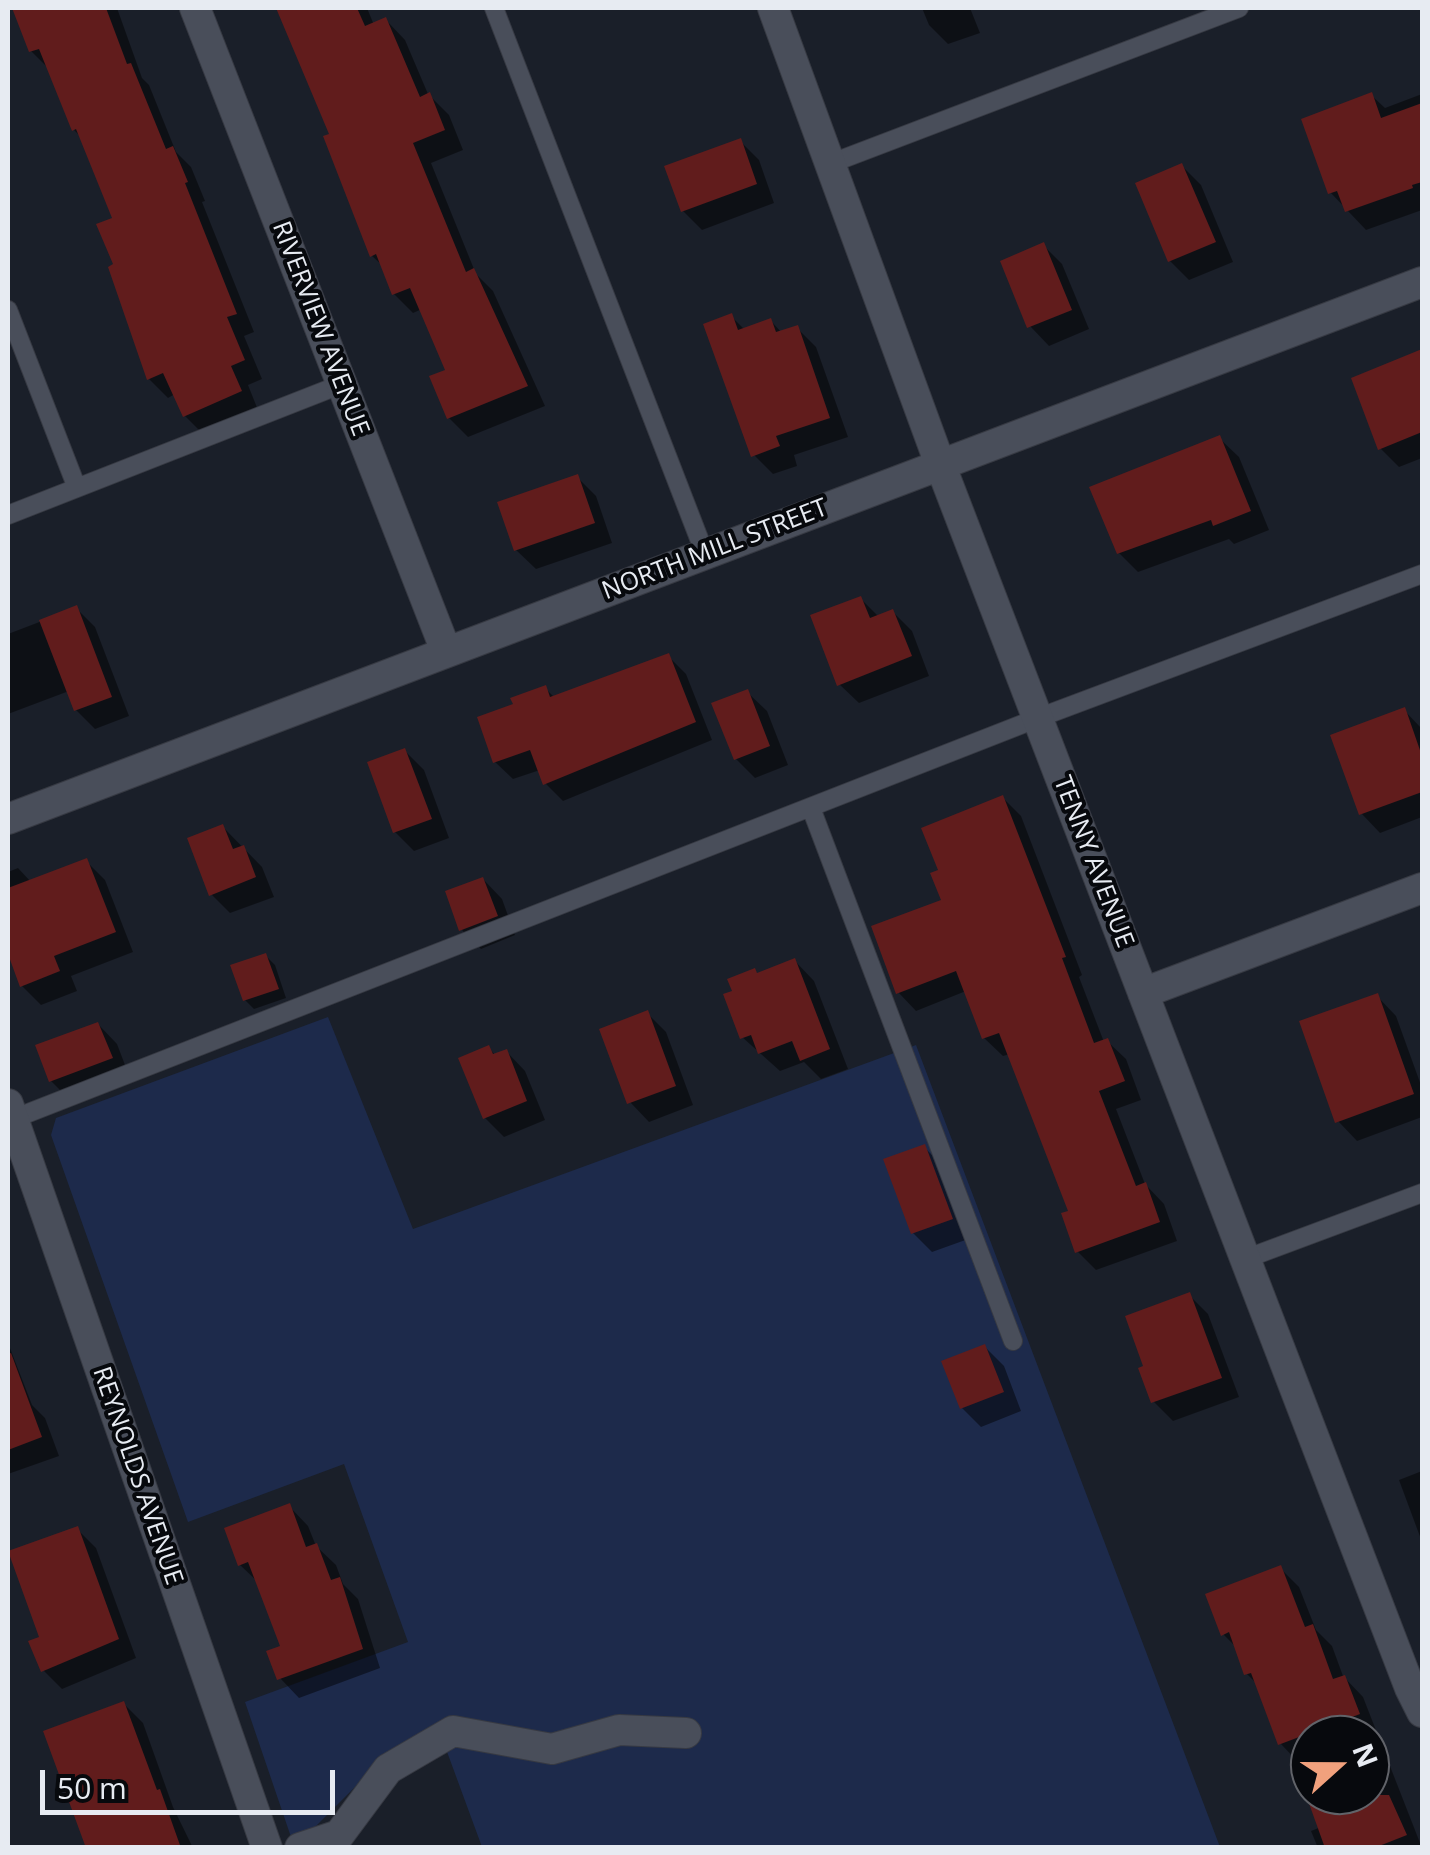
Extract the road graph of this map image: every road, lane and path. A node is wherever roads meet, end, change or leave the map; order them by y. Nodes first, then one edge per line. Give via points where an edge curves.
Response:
1 (195, 8) edge
2 (494, 8) edge
3 (773, 8) edge
4 (1238, 8) edge
5 (832, 163) junction
6 (1422, 282) edge
7 (8, 310) edge
8 (342, 384) junction
9 (940, 464) junction
10 (77, 488) junction
11 (8, 515) edge
12 (706, 554) junction
13 (1422, 574) edge
14 (446, 650) junction
15 (1038, 718) junction
16 (811, 808) junction
17 (8, 819) edge
18 (1422, 888) edge
19 (1142, 993) junction
20 (9, 1115) edge
21 (1422, 1193) edge
22 (1244, 1259) junction
23 (1013, 1340) dead end
24 (1418, 1694) edge
25 (686, 1732) dead end
26 (267, 1848) edge
27 (300, 1848) edge

1 - 8 street, RIVERVIEW AVENUE
2 - 12 lane
3 - 5 street, TENNY AVENUE
4 - 5 lane
5 - 9 street, TENNY AVENUE
6 - 9 street, NORTH MILL STREET
7 - 10 lane
8 - 10 lane
8 - 14 street, RIVERVIEW AVENUE
9 - 12 street, NORTH MILL STREET
9 - 15 street, TENNY AVENUE
10 - 11 lane
12 - 14 street, NORTH MILL STREET
13 - 15 lane
14 - 17 street, NORTH MILL STREET
15 - 16 lane
15 - 19 street, TENNY AVENUE
16 - 20 lane
16 - 23 lane
18 - 19 street
19 - 22 street, TENNY AVENUE
20 - 26 street, REYNOLDS AVENUE
21 - 22 lane
22 - 24 street, TENNY AVENUE
25 - 27 street via 620,1730 552,1749 453,1732 388,1769 339,1835

